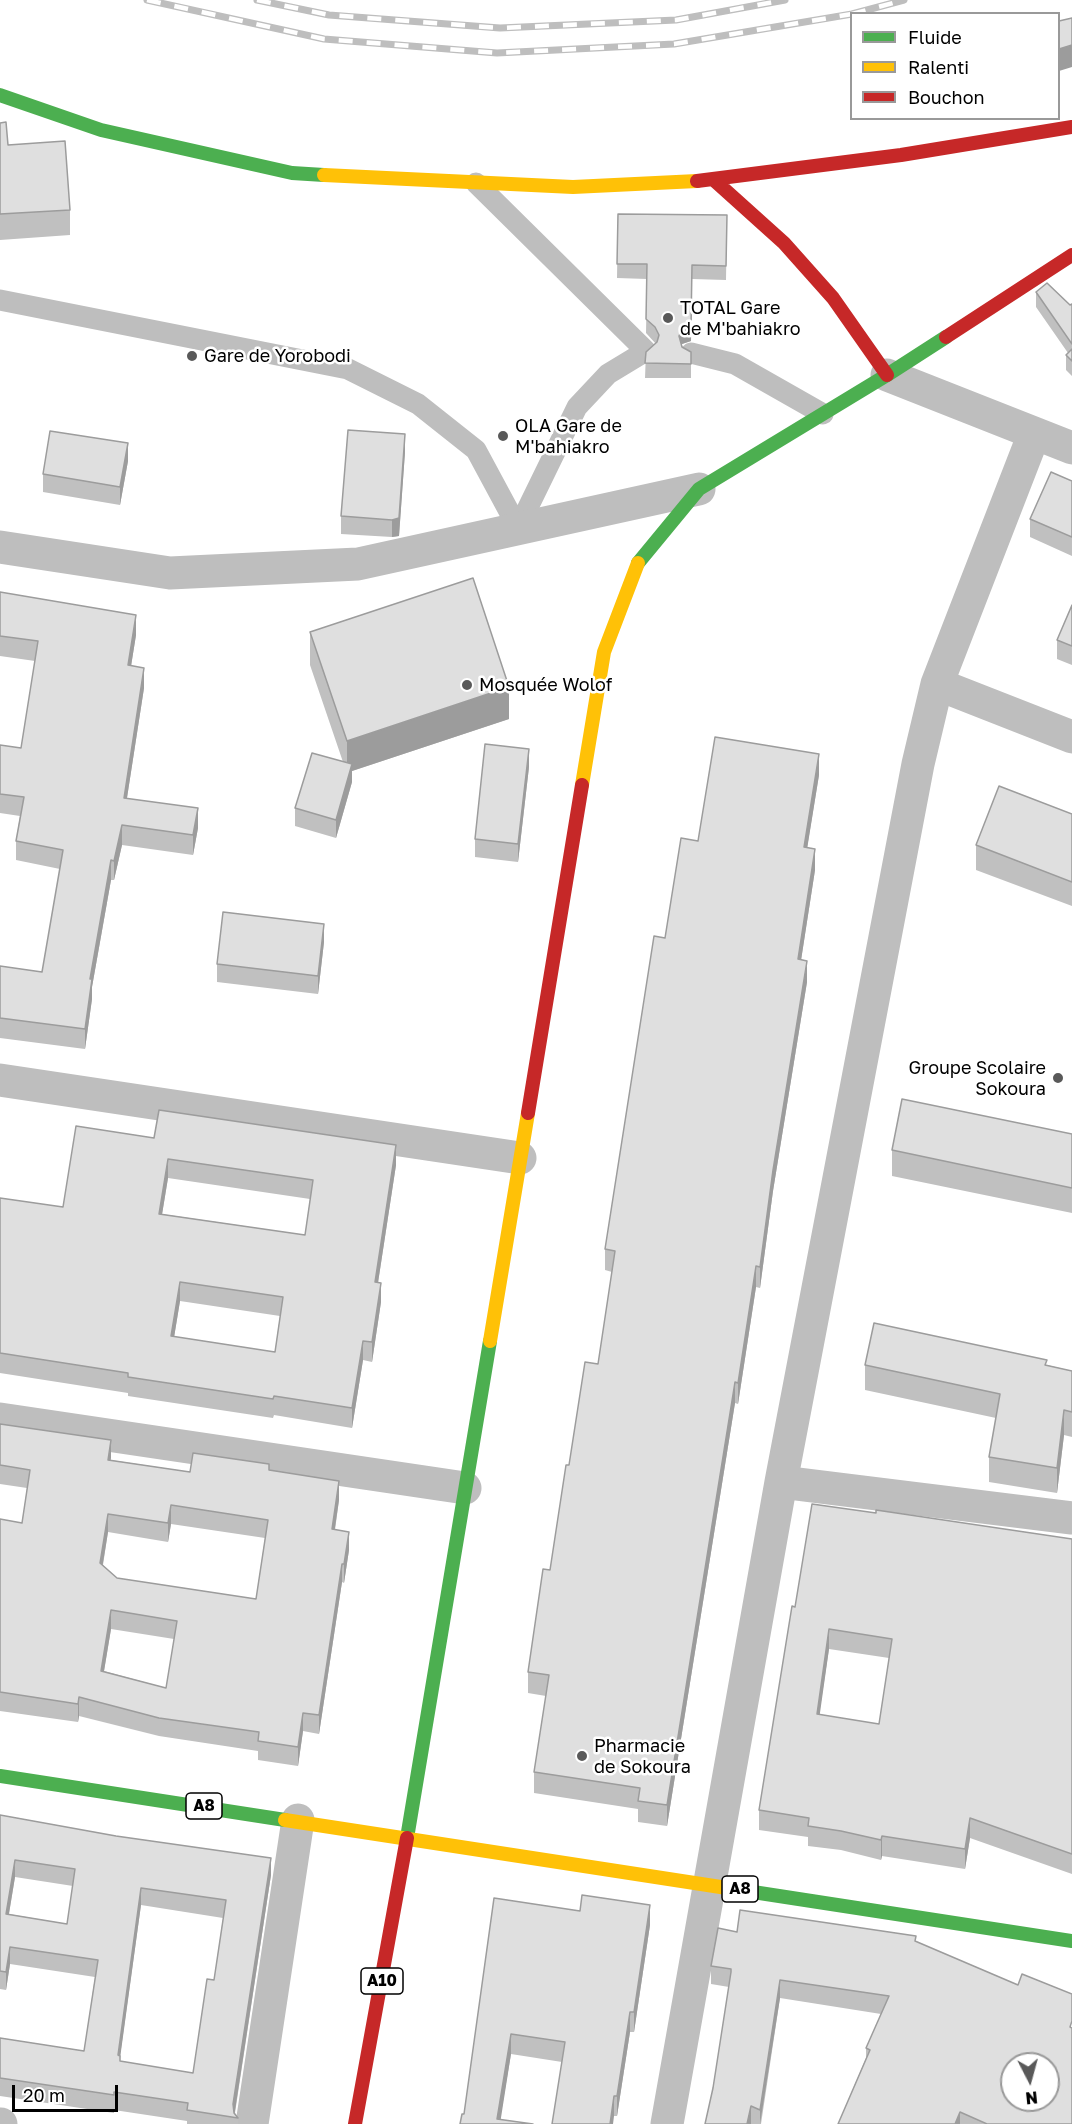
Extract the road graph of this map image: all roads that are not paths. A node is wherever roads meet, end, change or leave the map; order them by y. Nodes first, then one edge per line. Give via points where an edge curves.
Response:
1 (0, 95) edge
2 (1072, 127) edge
3 (714, 180) junction
4 (476, 183) junction
5 (1072, 255) edge
6 (0, 300) edge
7 (691, 353) edge
8 (887, 375) junction
9 (823, 414) junction
10 (1034, 434) junction
11 (1072, 448) edge
12 (699, 489) junction
13 (518, 528) junction
14 (0, 547) edge
15 (937, 684) junction
16 (1072, 737) edge
17 (0, 1080) edge
18 (520, 1158) junction
19 (0, 1419) edge
20 (781, 1482) junction
21 (465, 1488) junction
22 (1072, 1518) edge
23 (0, 1776) edge
24 (298, 1820) junction
25 (407, 1838) junction
26 (708, 1884) junction
27 (1072, 1941) edge
28 (252, 2124) edge
29 (355, 2124) edge
30 (667, 2124) edge

1 - 4 street via 101,130 292,173
2 - 3 street
3 - 4 street via 573,187
3 - 8 street via 784,243 833,298
4 - 13 lane via 646,351 608,374 577,407
5 - 8 street
6 - 13 lane via 348,369 418,404 476,450
7 - 9 lane via 735,364
8 - 9 street
8 - 10 street
9 - 12 street
10 - 11 street
10 - 15 street
12 - 13 street
12 - 18 street via 635,566 604,652
13 - 14 street via 358,564 170,573
15 - 16 street
15 - 20 street via 918,764
17 - 18 street
18 - 21 street
19 - 21 street
20 - 22 street
20 - 26 street
21 - 25 street
23 - 24 street, A8
24 - 25 street, A8
24 - 28 street
25 - 26 street, A8
25 - 29 street, A10
26 - 27 street, A8
26 - 30 street

